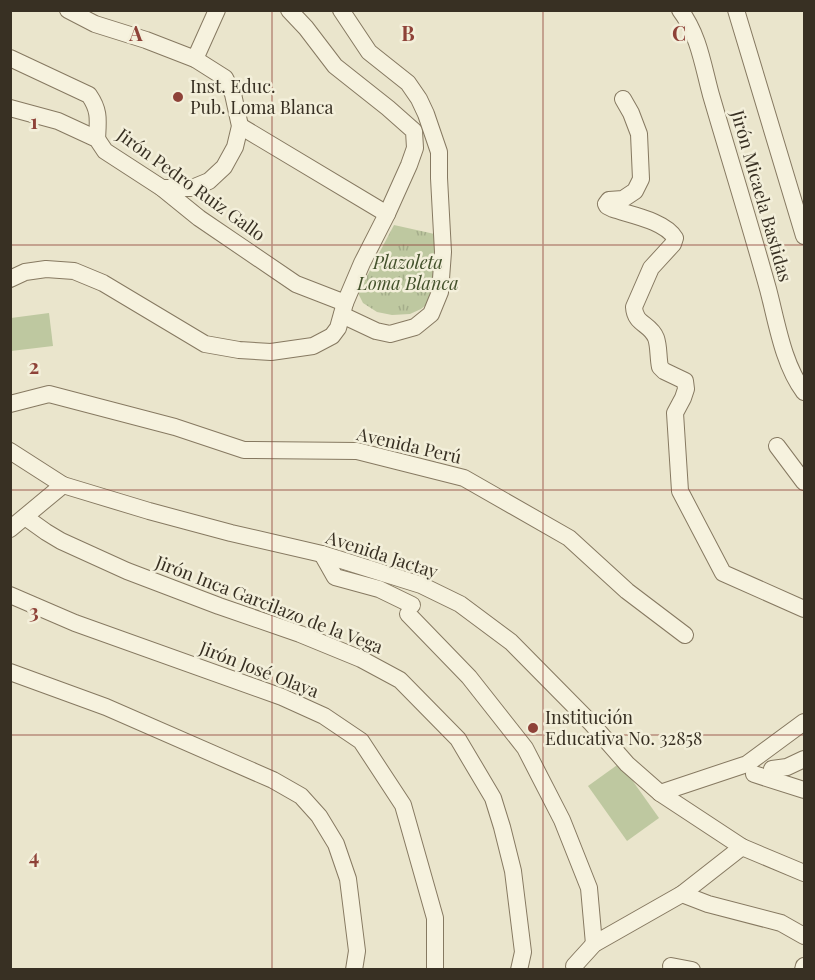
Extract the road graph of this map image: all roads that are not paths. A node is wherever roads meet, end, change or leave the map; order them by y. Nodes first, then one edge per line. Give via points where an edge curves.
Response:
1 (68, 10) edge
2 (217, 10) edge
3 (289, 10) edge
4 (341, 10) edge
5 (680, 10) edge
6 (736, 10) edge
7 (10, 58) edge
8 (195, 59) junction
9 (623, 99) dead end
10 (12, 115) edge
11 (240, 126) junction
12 (97, 138) junction
13 (162, 188) junction
14 (801, 209) edge
15 (387, 214) junction
16 (804, 236) edge
17 (10, 279) edge
18 (344, 309) junction
19 (804, 392) edge
20 (10, 405) edge
21 (777, 446) dead end
22 (10, 451) edge
23 (804, 482) edge
24 (63, 485) junction
25 (25, 517) junction
26 (10, 530) edge
27 (322, 554) junction
28 (10, 595) edge
29 (804, 609) edge
30 (685, 635) dead end
31 (10, 672) edge
32 (804, 722) edge
33 (804, 759) edge
34 (772, 769) dead end
35 (754, 774) dead end
36 (804, 790) edge
37 (660, 793) junction
38 (742, 847) junction
39 (804, 873) edge
40 (682, 894) junction
41 (804, 936) edge
42 (594, 944) junction
43 (574, 966) dead end
44 (671, 966) dead end
45 (354, 969) edge
46 (435, 969) edge
47 (519, 969) edge
48 (692, 969) edge

1 - 8 street via 95,24
2 - 8 street
3 - 15 street via 335,66 414,131 415,148
4 - 18 street, Jirón Pedro Ruiz Gallo via 369,52 408,83 426,114 439,152 443,252 441,292 431,314 415,327 390,334 376,331
5 - 19 street, Jirón Micaela Bastidas via 697,40 782,346
6 - 14 street
7 - 12 street via 89,95 98,116
8 - 11 street via 225,78
9 - 29 street via 639,134 641,179 635,191 606,204 656,223 675,238 651,268 634,314 656,339 660,367 685,381 686,389 675,412 680,491 723,573
10 - 12 street, Jirón Pedro Ruiz Gallo via 58,121
11 - 13 street via 224,167 209,181 192,188
11 - 15 street
12 - 13 street, Jirón Pedro Ruiz Gallo via 105,151
13 - 18 street, Jirón Pedro Ruiz Gallo via 296,284
14 - 16 street
15 - 18 street
17 - 18 street via 46,268 75,271 103,283 205,344 239,350 271,352 313,346 333,336
20 - 30 street, Avenida Perú via 49,394 175,427 244,450 357,451 464,478 569,538 627,591
21 - 23 street
22 - 24 street, Avenida Jactay
24 - 25 street
24 - 27 street, Avenida Jactay via 221,531
25 - 26 street
25 - 47 street, Jirón Inca Garcilazo de la Vega via 62,541 127,571 300,634 400,680 458,739 494,798 513,871 523,952
27 - 37 street, Avenida Jactay via 421,585 460,604 511,642 627,764
27 - 42 street via 335,577 379,589 410,610 525,748 562,820 590,888
28 - 46 street, Jirón José Olaya via 75,623 282,697 324,716 361,741 403,805 435,918
31 - 45 street via 106,707 301,796 336,844 348,879 357,951
32 - 37 street via 747,764
33 - 34 street
35 - 36 street
37 - 38 street, Avenida Jactay
38 - 39 street, Avenida Jactay
38 - 40 street
40 - 41 street via 781,923
40 - 42 street
42 - 43 street
44 - 48 street

